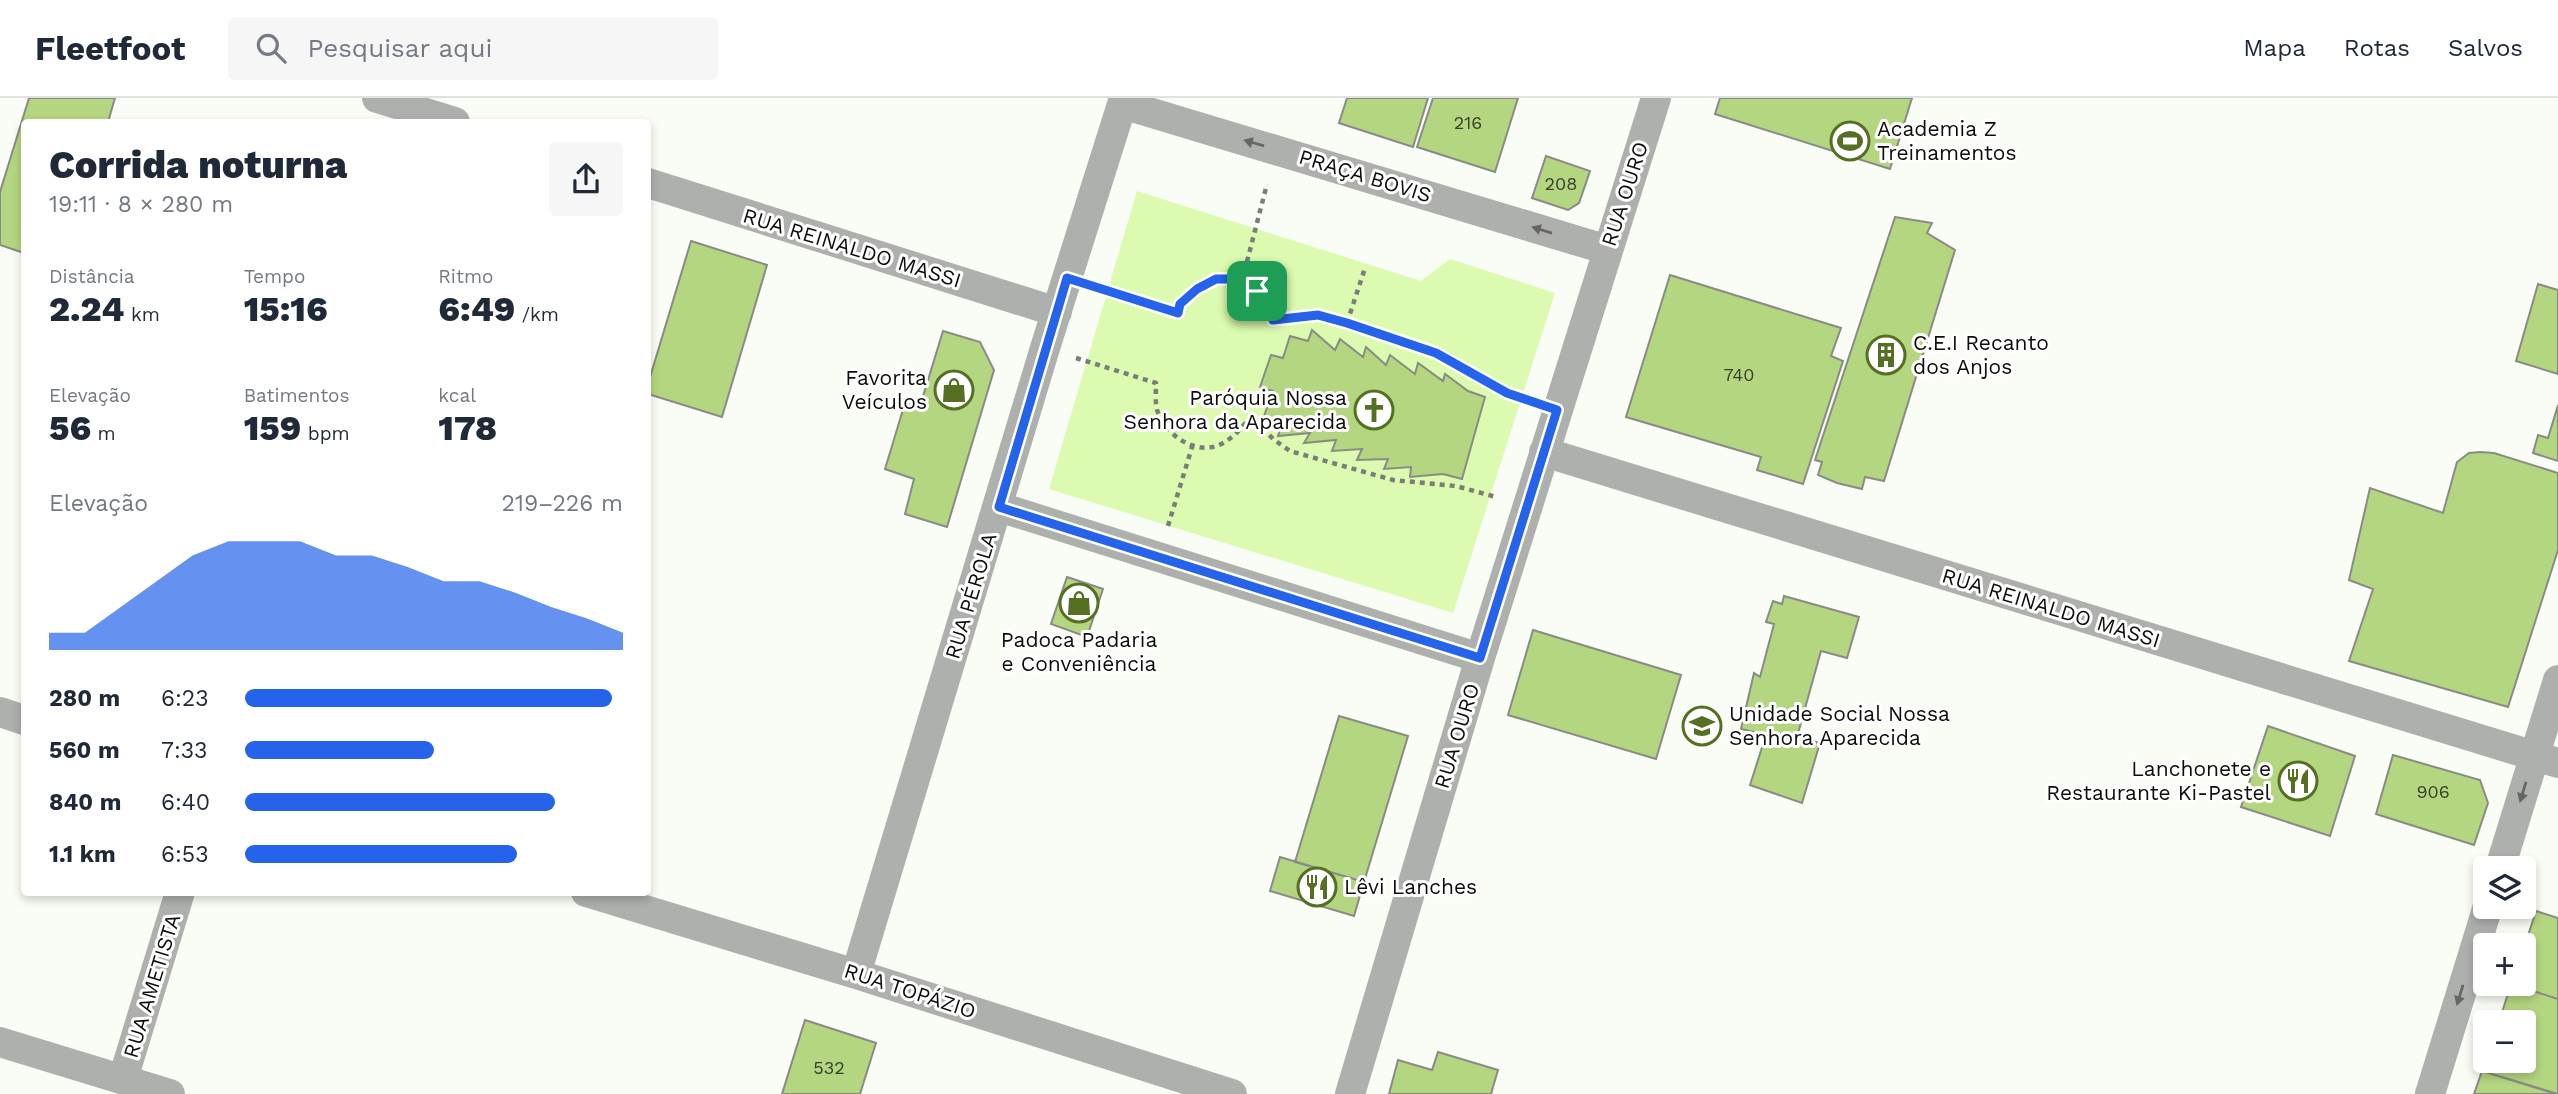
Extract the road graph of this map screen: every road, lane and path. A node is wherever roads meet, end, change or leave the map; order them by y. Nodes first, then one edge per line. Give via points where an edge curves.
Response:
1 (377, 98) edge
2 (1656, 98) edge
3 (1123, 101) edge
4 (414, 116) edge
5 (434, 119) edge
6 (1276, 149) junction
7 (651, 184) edge
8 (1608, 250) junction
9 (1365, 268) dead end
10 (1067, 278) junction
11 (1242, 281) junction
12 (1057, 312) junction
13 (1347, 323) junction
14 (1045, 348) junction
15 (1557, 410) junction
16 (1192, 447) junction
17 (1544, 452) junction
18 (1528, 505) junction
19 (999, 507) junction
20 (1158, 557) junction
21 (1480, 658) junction
22 (2558, 680) edge
23 (0, 712) edge
24 (21, 719) edge
25 (2546, 760) edge
26 (2505, 856) edge
27 (179, 896) edge
28 (599, 896) edge
29 (2484, 919) edge
30 (856, 974) junction
31 (0, 1042) edge
32 (123, 1079) junction
33 (170, 1094) edge
34 (1232, 1094) edge
35 (1350, 1094) edge
36 (2430, 1094) edge

1 - 4 street
2 - 8 street, RUA OURO
6 -> 3 street, PRAÇA BOVIS
3 - 10 street, RUA PÉROLA
4 - 5 street
8 -> 6 street, PRAÇA BOVIS
6 - 11 path
7 - 12 street, RUA REINALDO MASSI
8 - 15 street, RUA OURO
9 - 13 path
10 - 11 path via 1178,313 1180,304 1216,279
10 - 12 street, RUA PÉROLA
11 - 13 path via 1268,302 1273,320 1318,315
12 - 14 street, RUA PÉROLA
13 - 15 path via 1436,353 1507,393
14 - 16 path via 1156,383 1156,408 1166,426
14 - 19 street, RUA PÉROLA
15 - 17 street, RUA OURO
16 - 18 path via 1217,446 1252,416 1290,451 1393,480 1455,486
16 - 20 path
17 - 18 street, RUA OURO
17 - 25 street, RUA REINALDO MASSI
18 - 21 street, RUA OURO
19 - 20 street
19 - 30 street, RUA PÉROLA
20 - 21 street
21 - 35 street, RUA OURO
22 - 25 street
23 - 24 street
25 -> 26 street
27 - 32 street, RUA AMETISTA
28 - 30 street, RUA TOPÁZIO
29 -> 36 street
30 - 34 street, RUA TOPÁZIO
31 - 32 street
32 - 33 street

